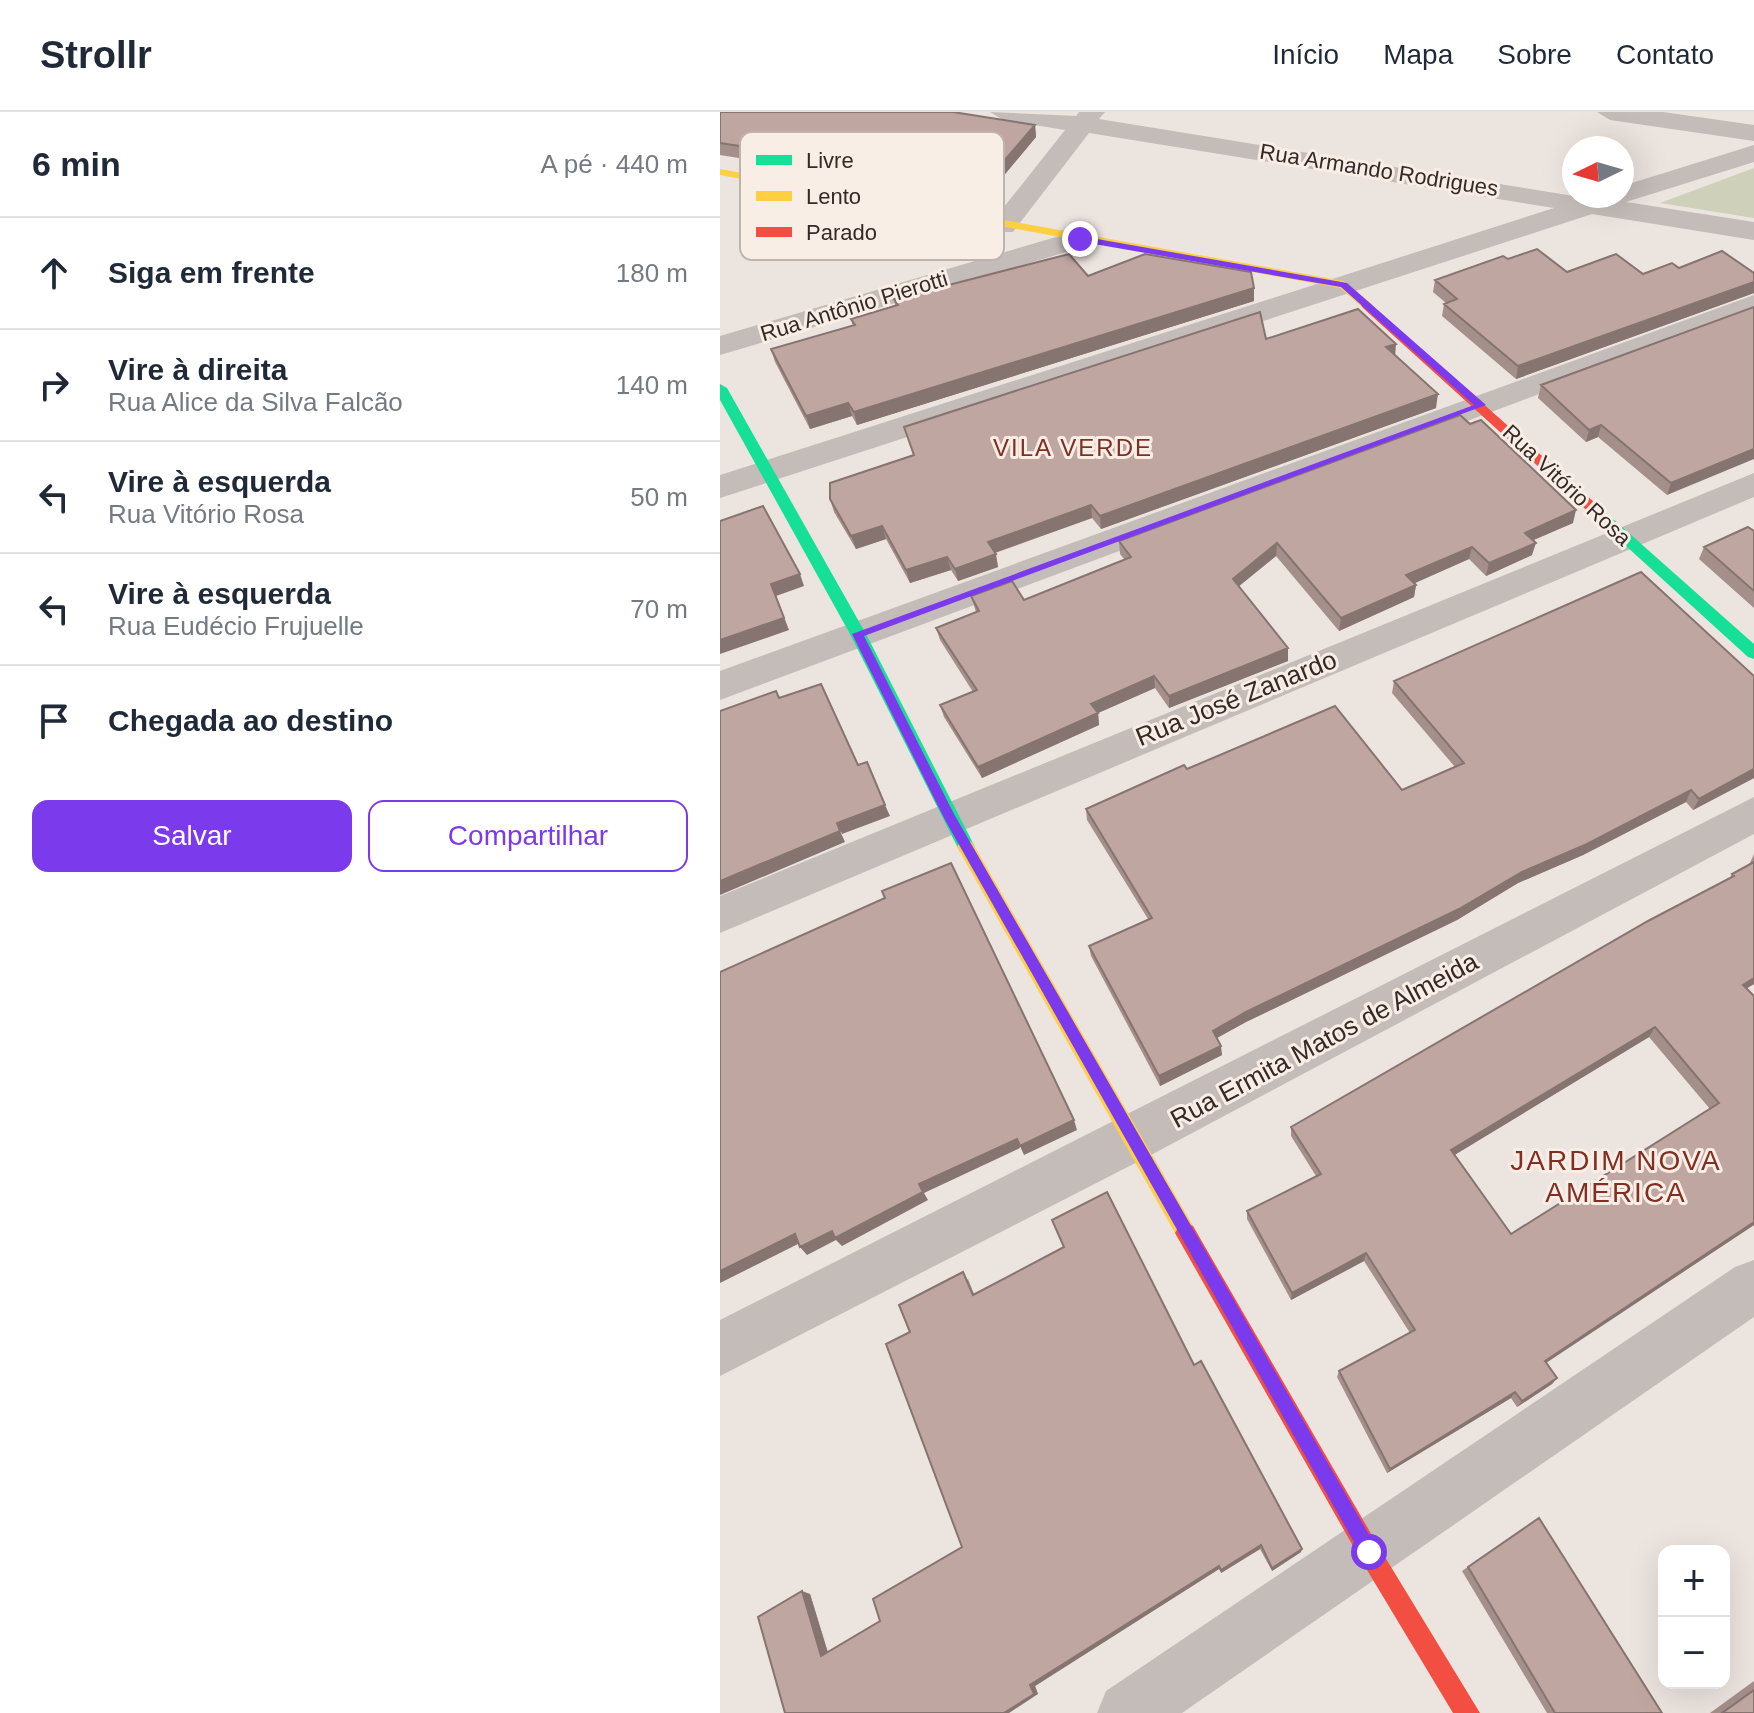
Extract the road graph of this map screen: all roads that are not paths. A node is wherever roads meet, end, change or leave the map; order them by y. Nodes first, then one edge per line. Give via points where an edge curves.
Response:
1 (1003, 112) edge
2 (1610, 112) edge
3 (1087, 118) edge
4 (1718, 120) edge
5 (1754, 133) edge
6 (1754, 153) edge
7 (720, 172) edge
8 (740, 176) edge
9 (1562, 190) edge
10 (1634, 191) edge
11 (1634, 203) edge
12 (1581, 208) edge
13 (1004, 225) edge
14 (1004, 226) edge
15 (1754, 231) edge
16 (1080, 239) junction
17 (1344, 285) junction
18 (1754, 304) edge
19 (720, 346) edge
20 (720, 388) edge
21 (1481, 405) junction
22 (765, 472) junction
23 (1754, 484) edge
24 (720, 487) edge
25 (1624, 538) junction
26 (858, 634) junction
27 (1754, 653) edge
28 (720, 686) edge
29 (1754, 814) edge
30 (949, 817) junction
31 (720, 915) edge
32 (1132, 1140) junction
33 (1754, 1286) edge
34 (720, 1349) edge
35 (1369, 1552) junction
36 (1128, 1713) edge
37 (1467, 1713) edge

1 - 3 street, Rua Armando Rodrigues
2 - 4 street
3 - 9 street, Rua Armando Rodrigues
3 - 13 street
4 - 5 street
6 - 10 street
7 - 8 street
11 - 15 street, Rua Armando Rodrigues
12 - 17 street
14 - 16 street
16 - 17 street
16 - 19 street, Rua Antônio Pierotti
17 - 21 street, Rua Vitório Rosa
17 - 22 street
18 - 21 street
20 - 22 street
21 - 25 street, Rua Vitório Rosa
21 - 26 street
22 - 24 street
22 - 26 street
23 - 25 street, Rua José Zanardo
25 - 27 street, Rua Vitório Rosa
25 - 30 street, Rua José Zanardo
26 - 28 street
26 - 30 street
29 - 32 street, Rua Ermita Matos de Almeida
30 - 31 street, Rua José Zanardo
30 - 32 street
32 - 34 street, Rua Ermita Matos de Almeida
32 - 35 street
33 - 35 street
35 - 36 street
35 - 37 street

